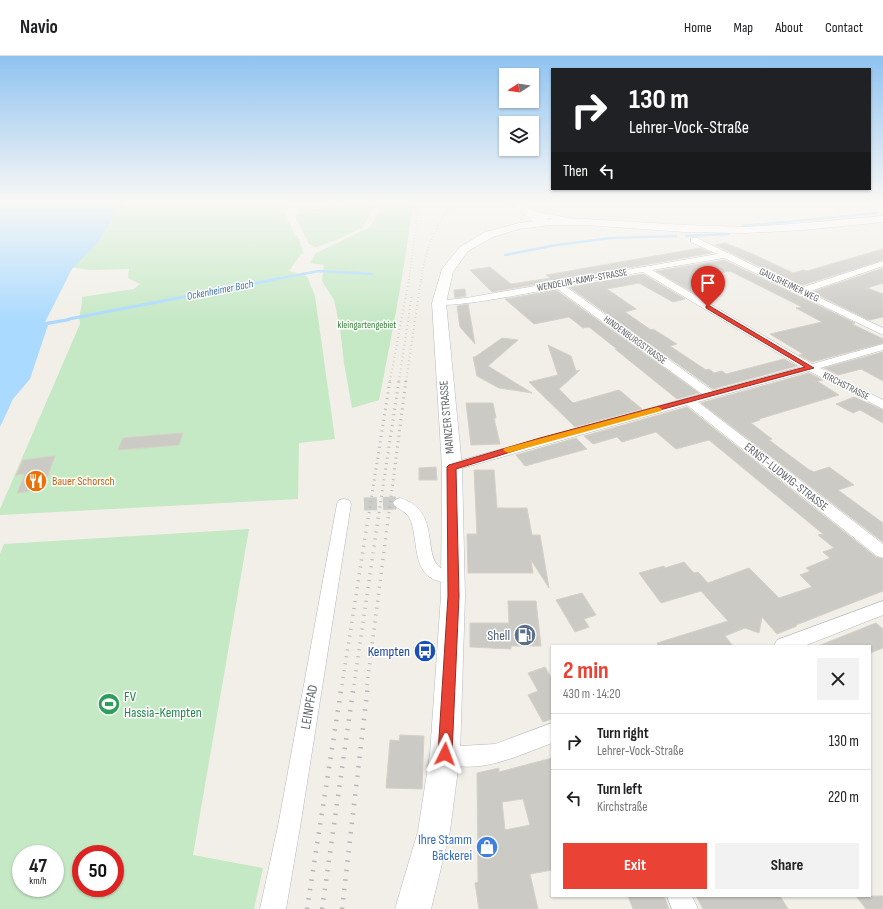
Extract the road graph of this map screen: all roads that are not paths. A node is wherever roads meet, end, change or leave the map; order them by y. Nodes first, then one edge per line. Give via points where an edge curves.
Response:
1 (475, 242) edge
2 (698, 242) edge
3 (725, 255) junction
4 (883, 262) edge
5 (644, 269) junction
6 (558, 285) junction
7 (801, 291) junction
8 (439, 303) junction
9 (883, 332) edge
10 (883, 347) edge
11 (811, 368) junction
12 (712, 395) junction
13 (689, 401) junction
14 (883, 405) edge
15 (452, 467) junction
16 (400, 503) tunnel mouth
17 (344, 504) dead end
18 (883, 552) edge
19 (453, 578) junction
20 (883, 608) edge
21 (786, 645) edge
22 (551, 733) edge
23 (445, 754) junction
24 (679, 897) edge
25 (273, 909) edge
26 (414, 909) edge
27 (685, 909) edge

1 - 8 main road, MAINZER STRASSE via 459,255 449,270 440,292
2 - 3 street, GAULSHEIMER WEG
3 - 5 street, WENDELIN-KAMP-STRASSE
3 - 7 street, GAULSHEIMER WEG
4 - 7 street
5 - 6 street, WENDELIN-KAMP-STRASSE
5 - 11 street, KIRCHSTRASSE
6 - 8 street, WENDELIN-KAMP-STRASSE via 466,302
6 - 12 street, HINDENBURGSTRASSE
7 - 9 street, GAULSHEIMER WEG
8 - 15 main road, MAINZER STRASSE
10 - 11 street
11 - 12 street
11 - 14 street, KIRCHSTRASSE
12 - 13 street
13 - 15 street
13 - 18 street, ERNST-LUDWIG-STRASSE
15 - 19 main road, MAINZER STRASSE
16 - 19 street via 416,512 428,566 439,575
17 - 25 street, LEINPFAD
19 - 23 main road, MAINZER STRASSE
20 - 21 street
22 - 23 street via 495,754
23 - 26 main road, MAINZER STRASSE via 434,831
24 - 27 street

